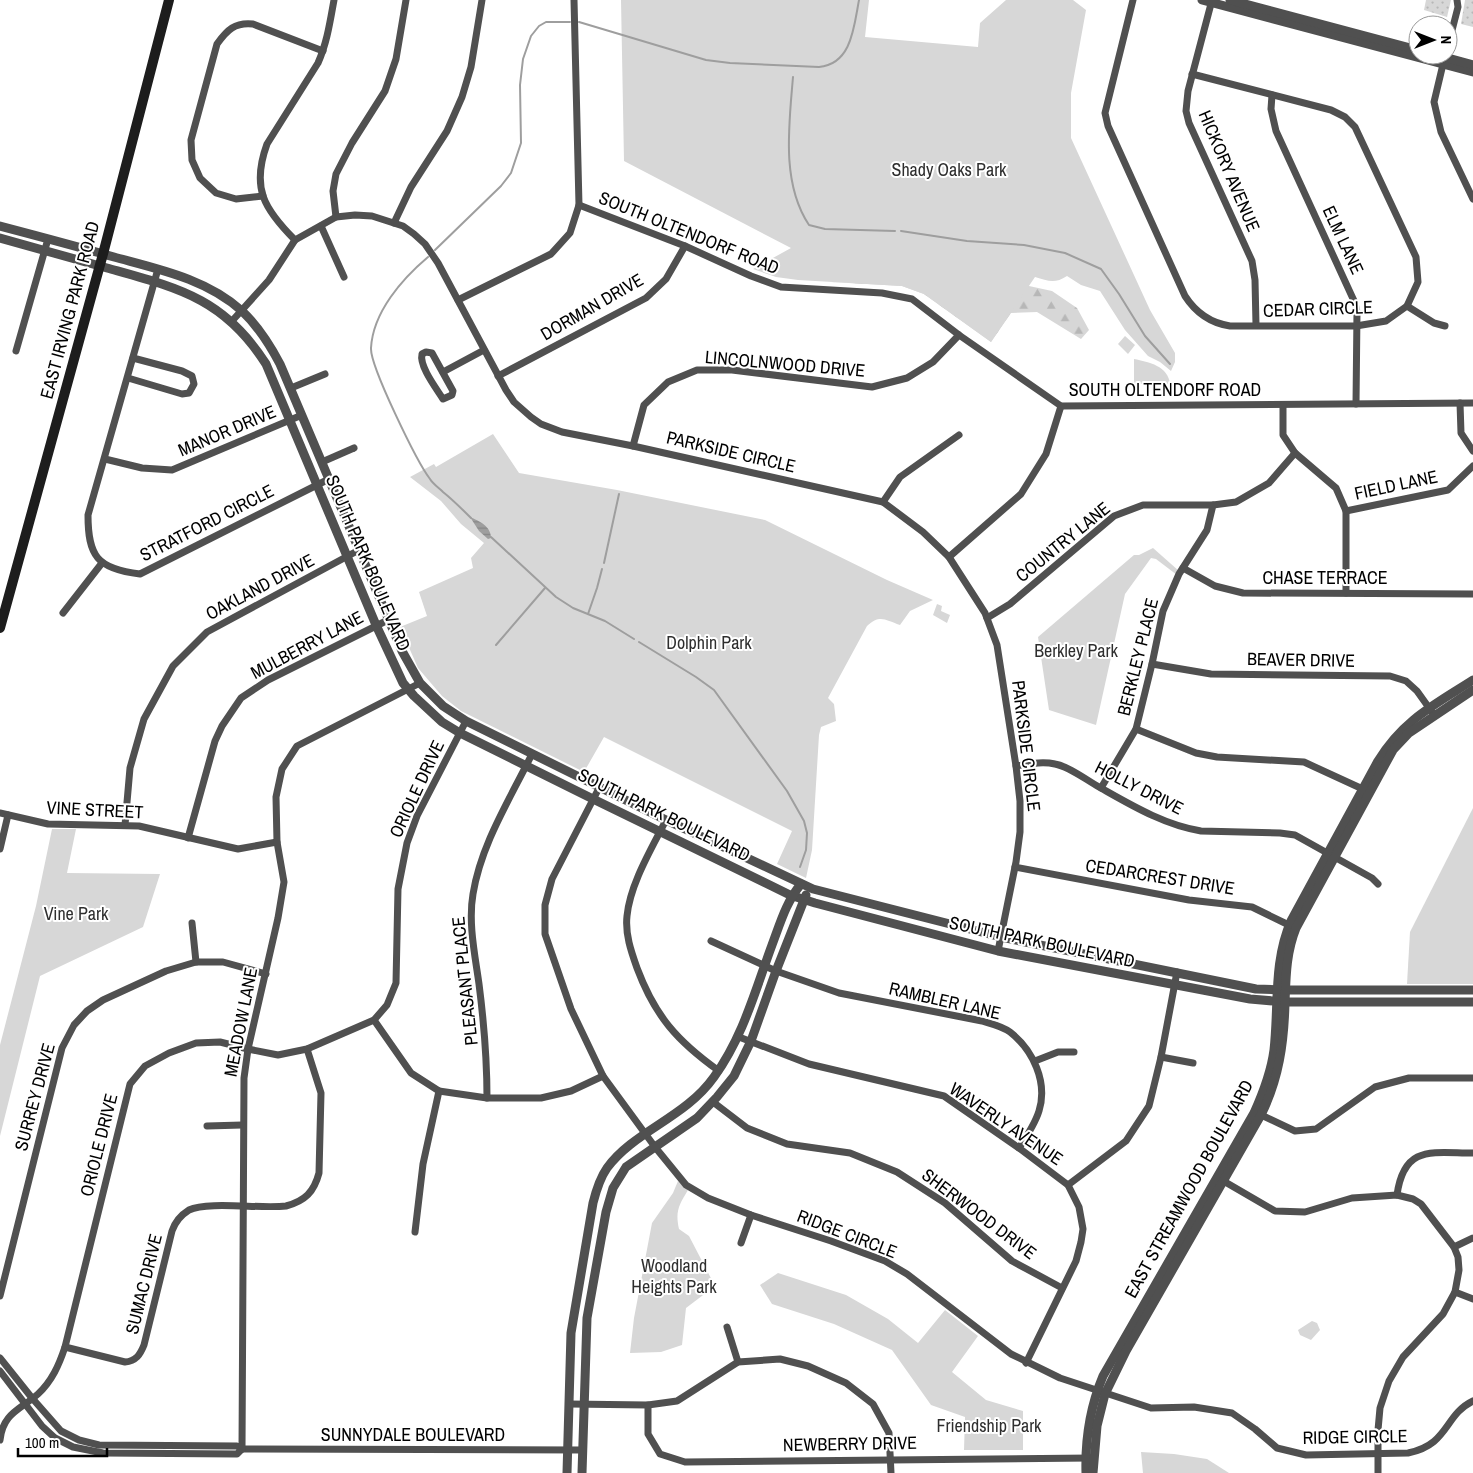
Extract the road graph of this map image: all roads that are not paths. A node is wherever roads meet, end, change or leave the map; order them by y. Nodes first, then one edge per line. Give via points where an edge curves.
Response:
1 (169, 0) edge
2 (334, 0) edge
3 (406, 0) edge
4 (482, 0) edge
5 (574, 0) edge
6 (1133, 0) edge
7 (1230, 0) edge
8 (1457, 0) edge
9 (1209, 1) edge
10 (1456, 15) edge
11 (1408, 47) edge
12 (1408, 49) edge
13 (323, 51) junction
14 (1458, 61) edge
15 (1473, 64) edge
16 (1442, 65) edge
17 (1458, 65) edge
18 (1473, 72) edge
19 (1192, 74) junction
20 (1272, 95) junction
21 (262, 196) junction
22 (1473, 199) edge
23 (579, 205) junction
24 (336, 217) junction
25 (394, 222) junction
26 (0, 226) edge
27 (321, 226) junction
28 (0, 238) edge
29 (48, 239) junction
30 (295, 240) junction
31 (685, 246) junction
32 (45, 250) junction
33 (102, 254) junction
34 (99, 266) junction
35 (158, 269) junction
36 (344, 277) dead end
37 (154, 282) junction
38 (458, 300) junction
39 (1407, 306) junction
40 (242, 311) junction
41 (232, 322) junction
42 (1256, 325) junction
43 (1356, 326) junction
44 (1445, 326) dead end
45 (959, 335) junction
46 (484, 350) junction
47 (16, 351) dead end
48 (133, 358) junction
49 (443, 372) junction
50 (326, 374) dead end
51 (498, 376) junction
52 (128, 378) junction
53 (291, 388) junction
54 (1460, 403) junction
55 (1473, 403) edge
56 (1356, 404) junction
57 (1283, 405) junction
58 (1060, 406) junction
59 (302, 415) junction
60 (290, 420) junction
61 (959, 435) dead end
62 (633, 446) junction
63 (354, 448) dead end
64 (1473, 451) edge
65 (1295, 453) junction
66 (104, 458) junction
67 (322, 462) junction
68 (1473, 466) edge
69 (329, 479) junction
70 (318, 485) junction
71 (883, 502) junction
72 (1212, 504) junction
73 (1346, 511) junction
74 (359, 550) junction
75 (347, 557) junction
76 (950, 557) junction
77 (102, 562) junction
78 (1184, 568) junction
79 (1346, 592) junction
80 (1473, 594) edge
81 (63, 613) dead end
82 (987, 618) junction
83 (388, 620) junction
84 (376, 626) junction
85 (0, 628) edge
86 (1152, 664) junction
87 (1473, 680) edge
88 (420, 683) junction
89 (408, 689) junction
90 (1473, 690) edge
91 (1431, 711) junction
92 (466, 722) junction
93 (1136, 729) junction
94 (460, 733) junction
95 (532, 754) junction
96 (527, 766) junction
97 (1016, 766) junction
98 (599, 788) junction
99 (1101, 788) junction
100 (1366, 791) junction
101 (593, 799) junction
102 (0, 813) edge
103 (8, 815) junction
104 (666, 820) junction
105 (124, 825) junction
106 (660, 832) junction
107 (188, 838) junction
108 (277, 842) junction
109 (0, 849) edge
110 (1331, 855) junction
111 (1015, 867) junction
112 (1378, 884) dead end
113 (806, 886) junction
114 (792, 895) junction
115 (804, 900) junction
116 (192, 923) dead end
117 (1293, 927) junction
118 (1001, 937) junction
119 (711, 942) dead end
120 (998, 951) junction
121 (196, 962) junction
122 (765, 966) junction
123 (776, 971) junction
124 (1177, 972) junction
125 (266, 974) junction
126 (1174, 986) junction
127 (1281, 990) junction
128 (1454, 990) junction
129 (1473, 990) edge
130 (1281, 1002) junction
131 (1454, 1002) junction
132 (1473, 1002) edge
133 (374, 1020) junction
134 (739, 1037) junction
135 (751, 1042) junction
136 (248, 1049) junction
137 (307, 1049) junction
138 (1074, 1052) dead end
139 (1161, 1057) junction
140 (1034, 1061) junction
141 (1193, 1063) dead end
142 (719, 1071) junction
143 (603, 1076) junction
144 (1473, 1078) edge
145 (439, 1091) junction
146 (486, 1098) junction
147 (713, 1102) junction
148 (1258, 1113) junction
149 (242, 1125) junction
150 (207, 1126) dead end
151 (646, 1134) junction
152 (655, 1147) junction
153 (1019, 1148) junction
154 (1473, 1153) edge
155 (1220, 1178) junction
156 (1068, 1185) junction
157 (1397, 1194) junction
158 (243, 1207) junction
159 (751, 1215) junction
160 (415, 1232) dead end
161 (1473, 1238) edge
162 (741, 1243) dead end
163 (1454, 1247) junction
164 (1062, 1288) junction
165 (1455, 1292) junction
166 (0, 1296) edge
167 (1473, 1299) edge
168 (727, 1327) dead end
169 (65, 1347) junction
170 (0, 1358) edge
171 (738, 1362) junction
172 (1026, 1363) junction
173 (0, 1371) edge
174 (1101, 1392) junction
175 (32, 1398) junction
176 (1473, 1401) edge
177 (24, 1404) junction
178 (569, 1404) junction
179 (584, 1404) junction
180 (648, 1405) junction
181 (0, 1440) edge
182 (242, 1449) junction
183 (567, 1450) junction
184 (583, 1450) junction
185 (1378, 1453) junction
186 (1089, 1458) junction
187 (891, 1459) junction
188 (567, 1473) edge
189 (582, 1473) edge
190 (891, 1473) edge
191 (1086, 1473) edge
192 (1093, 1473) edge
193 (1378, 1473) edge

1 - 33 main road, EAST IRVING PARK ROAD
2 - 13 street
3 - 24 street via 396,59 385,91 336,174 333,191
4 - 25 street via 471,67 462,97 447,131 411,187
5 - 23 street
6 - 42 street, CEDAR CIRCLE via 1107,100 1108,126 1193,308 1218,324
7 - 11 street
8 - 10 street
9 - 12 street
9 - 19 street, HICKORY AVENUE
13 - 21 street via 267,144 260,177
13 - 21 street via 244,23 225,32 217,44 191,140 192,160 200,178 216,192 236,199
14 - 15 street
16 - 22 street via 1434,102 1441,132
17 - 18 street
19 - 20 street, CEDAR CIRCLE
19 - 42 street, HICKORY AVENUE via 1187,117 1252,260
20 - 39 street, CEDAR CIRCLE via 1332,110 1355,127 1416,257 1418,282
20 - 43 street, ELM LANE via 1271,109 1276,131 1355,303
21 - 30 street via 270,212
23 - 31 street, SOUTH OLTENDORF ROAD
23 - 38 street via 570,233 552,254
24 - 25 street, PARKSIDE CIRCLE via 372,216
24 - 27 street, PARKSIDE CIRCLE
25 - 38 street, PARKSIDE CIRCLE via 410,230 425,244
26 - 29 street, SOUTH PARK BOULEVARD
27 - 30 street, PARKSIDE CIRCLE
27 - 36 street
28 - 32 street, SOUTH PARK BOULEVARD
29 - 32 street
29 - 33 street, SOUTH PARK BOULEVARD
30 - 40 street, PARKSIDE CIRCLE
31 - 45 street, SOUTH OLTENDORF ROAD via 781,286 912,298
31 - 51 street, DORMAN DRIVE via 666,279 646,298
32 - 34 street, SOUTH PARK BOULEVARD
32 - 47 street
33 - 34 main road, EAST IRVING PARK ROAD
33 - 35 street, SOUTH PARK BOULEVARD
34 - 37 street, SOUTH PARK BOULEVARD
34 - 85 main road, EAST IRVING PARK ROAD
35 - 37 street
35 - 40 street, SOUTH PARK BOULEVARD via 202,285
37 - 41 street, SOUTH PARK BOULEVARD via 182,290 214,307
37 - 48 street
38 - 46 street, PARKSIDE CIRCLE
39 - 43 street, CEDAR CIRCLE via 1386,322
39 - 44 street
40 - 41 street, PARKSIDE CIRCLE
40 - 53 street, SOUTH PARK BOULEVARD via 268,343
41 - 60 street, SOUTH PARK BOULEVARD via 266,364
42 - 43 street, CEDAR CIRCLE
43 - 56 street, ELM LANE
45 - 58 street, SOUTH OLTENDORF ROAD
45 - 62 street, LINCOLNWOOD DRIVE via 932,362 907,378 872,387 732,370 697,370 668,382 644,405
46 - 49 street
46 - 51 street, PARKSIDE CIRCLE
48 - 52 street
48 - 52 street via 182,371 192,376 194,384 189,393 182,394
49 - 49 street via 432,353 422,354 423,366 444,399 454,394
50 - 53 street
51 - 62 street, PARKSIDE CIRCLE via 514,402 541,424 575,436
52 - 66 street
53 - 59 street, SOUTH PARK BOULEVARD
54 - 55 street, SOUTH OLTENDORF ROAD
54 - 56 street, SOUTH OLTENDORF ROAD
54 - 64 street via 1461,433
56 - 57 street, SOUTH OLTENDORF ROAD
57 - 58 street, SOUTH OLTENDORF ROAD
57 - 65 street via 1283,435
58 - 76 street via 1046,454 1021,494
59 - 60 street, MANOR DRIVE
59 - 67 street, SOUTH PARK BOULEVARD
60 - 66 street, MANOR DRIVE via 172,470 142,468
60 - 70 street, SOUTH PARK BOULEVARD
61 - 71 street via 900,477
62 - 71 street, PARKSIDE CIRCLE
63 - 67 street, SOUTH PARK BOULEVARD
65 - 72 street, COUNTRY LANE via 1269,482 1236,502
65 - 73 street via 1336,488
66 - 77 street via 88,515 92,552
67 - 69 street, SOUTH PARK BOULEVARD
68 - 73 street, FIELD LANE via 1448,490
69 - 70 street, STRATFORD CIRCLE
69 - 74 street, SOUTH PARK BOULEVARD
70 - 75 street, SOUTH PARK BOULEVARD
70 - 77 street, STRATFORD CIRCLE via 140,574 120,571
71 - 76 street, PARKSIDE CIRCLE
72 - 78 street, BERKLEY PLACE via 1207,530
72 - 82 street, COUNTRY LANE via 1143,505 1114,516 1010,604
73 - 79 street
74 - 75 street, OAKLAND DRIVE
74 - 83 street, SOUTH PARK BOULEVARD
75 - 84 street, SOUTH PARK BOULEVARD
75 - 105 street, OAKLAND DRIVE via 207,632 173,666 144,719 130,768
76 - 82 street, PARKSIDE CIRCLE
77 - 81 street
78 - 79 street, CHASE TERRACE via 1215,586 1235,592
78 - 86 street, BERKLEY PLACE via 1171,589 1163,612
79 - 80 street, CHASE TERRACE
82 - 97 street, PARKSIDE CIRCLE via 997,645
83 - 84 street, MULBERRY LANE
83 - 88 street, SOUTH PARK BOULEVARD
84 - 89 street, SOUTH PARK BOULEVARD
84 - 107 street, MULBERRY LANE via 268,680 241,698 215,741
86 - 91 street, BEAVER DRIVE via 1211,674 1390,676 1406,681
86 - 93 street, BERKLEY PLACE
87 - 91 street, EAST STREAMWOOD BOULEVARD
88 - 89 street, MEADOW LANE
88 - 92 street, SOUTH PARK BOULEVARD via 443,706
89 - 94 street, SOUTH PARK BOULEVARD via 435,716
89 - 108 street, MEADOW LANE via 297,746 282,769 276,797
90 - 91 street, EAST STREAMWOOD BOULEVARD
91 - 100 street, EAST STREAMWOOD BOULEVARD via 1396,746
92 - 94 street, ORIOLE DRIVE
92 - 95 street, SOUTH PARK BOULEVARD
93 - 99 street, BERKLEY PLACE
93 - 100 street via 1196,753 1304,762
94 - 96 street, SOUTH PARK BOULEVARD
94 - 133 street, ORIOLE DRIVE via 417,816 407,843 398,889 396,983 387,1006
95 - 96 street, PLEASANT PLACE
95 - 98 street, SOUTH PARK BOULEVARD
96 - 101 street, SOUTH PARK BOULEVARD
96 - 146 street, PLEASANT PLACE via 479,867 473,894 474,940 486,1039
97 - 99 street, HOLLY DRIVE via 1055,764
97 - 111 street, PARKSIDE CIRCLE via 1020,832
98 - 101 street, RIDGE CIRCLE
98 - 104 street, SOUTH PARK BOULEVARD
99 - 110 street, HOLLY DRIVE via 1170,824 1201,831 1295,835
100 - 110 street, EAST STREAMWOOD BOULEVARD
101 - 106 street, SOUTH PARK BOULEVARD
101 - 143 street, RIDGE CIRCLE via 552,879 544,905 544,918 545,934 571,1009
102 - 103 street, VINE STREET
103 - 105 street, VINE STREET via 48,824
103 - 109 street
104 - 106 street
104 - 113 street, SOUTH PARK BOULEVARD
105 - 107 street, VINE STREET via 153,828
106 - 114 street, SOUTH PARK BOULEVARD
106 - 142 street via 629,902 626,929 629,943 646,991 670,1029
107 - 108 street, VINE STREET via 238,849
108 - 125 street, MEADOW LANE via 284,882
110 - 112 street, HOLLY DRIVE
110 - 117 street, EAST STREAMWOOD BOULEVARD
111 - 117 street, CEDARCREST DRIVE via 1189,900 1252,907
111 - 118 street, PARKSIDE CIRCLE
113 - 114 street
113 - 115 street
113 - 118 street, SOUTH PARK BOULEVARD
114 - 115 street, SOUTH PARK BOULEVARD
114 - 122 street
115 - 120 street, SOUTH PARK BOULEVARD
115 - 123 street
116 - 121 street
117 - 127 street, EAST STREAMWOOD BOULEVARD via 1281,949
118 - 120 street, PARKSIDE CIRCLE
118 - 124 street, SOUTH PARK BOULEVARD
119 - 122 street, RAMBLER LANE
120 - 126 street, SOUTH PARK BOULEVARD
121 - 125 street, SURREY DRIVE via 223,962
121 - 166 street, SURREY DRIVE via 166,970 103,1000 81,1017 68,1033
122 - 123 street, RAMBLER LANE
122 - 134 street
123 - 135 street
123 - 140 street, RAMBLER LANE via 839,993 996,1025 1010,1032
124 - 126 street
124 - 127 street, SOUTH PARK BOULEVARD via 1256,989
125 - 136 street, MEADOW LANE
126 - 130 street, SOUTH PARK BOULEVARD
126 - 139 street
127 - 128 street, SOUTH PARK BOULEVARD
127 - 130 street, EAST STREAMWOOD BOULEVARD
128 - 129 street, SOUTH PARK BOULEVARD
128 - 131 street
130 - 131 street, SOUTH PARK BOULEVARD
130 - 148 street, EAST STREAMWOOD BOULEVARD via 1272,1062
131 - 132 street, SOUTH PARK BOULEVARD
133 - 137 street, ORIOLE DRIVE
133 - 145 street via 411,1073
134 - 135 street, WAVERLY AVENUE
134 - 142 street
135 - 147 street via 737,1072
135 - 153 street, WAVERLY AVENUE via 809,1064 944,1096
136 - 137 street, ORIOLE DRIVE via 278,1055
136 - 149 street, MEADOW LANE
136 - 169 street, ORIOLE DRIVE via 220,1042 196,1043 145,1066 130,1084
137 - 158 street, SUMAC DRIVE via 321,1093 321,1162 316,1184 297,1203 277,1207
138 - 140 street via 1058,1052
139 - 141 street
139 - 156 street via 1149,1106 1126,1141
140 - 153 street, RAMBLER LANE via 1041,1085 1040,1108 1036,1121
142 - 151 street via 690,1104
143 - 146 street via 571,1091 542,1098
143 - 151 street, RIDGE CIRCLE
144 - 148 street via 1409,1078 1375,1087 1316,1130 1295,1131
145 - 146 street
145 - 160 street via 423,1164
147 - 152 street via 685,1127
147 - 164 street, SHERWOOD DRIVE via 746,1128 787,1144 850,1152 897,1172 945,1203 1012,1261
148 - 155 street, EAST STREAMWOOD BOULEVARD
149 - 150 street
149 - 158 street, MEADOW LANE
151 - 152 street, RIDGE CIRCLE
151 - 178 street via 611,1164 595,1195 573,1318
152 - 159 street, RIDGE CIRCLE via 686,1185 708,1198
152 - 179 street via 623,1171 606,1212 587,1318
153 - 156 street, WAVERLY AVENUE
154 - 157 street via 1426,1153 1416,1157 1402,1173
155 - 157 street via 1275,1210 1305,1212 1352,1198
155 - 174 street, EAST STREAMWOOD BOULEVARD via 1108,1367
156 - 164 street, WAVERLY AVENUE via 1079,1207 1083,1229 1079,1252
157 - 163 street via 1421,1204
158 - 169 street, SUMAC DRIVE via 199,1207 188,1211 176,1222 144,1345 137,1358 121,1362
158 - 182 street, MEADOW LANE
159 - 162 street
159 - 172 street, RIDGE CIRCLE via 885,1261
161 - 163 street
163 - 165 street via 1459,1270
164 - 172 street, WAVERLY AVENUE
165 - 167 street
165 - 185 street via 1443,1314 1403,1357 1389,1380 1380,1408
168 - 171 street
169 - 175 street, ORIOLE DRIVE via 51,1380
170 - 175 street, SUNNYDALE BOULEVARD
171 - 180 street via 677,1401
171 - 187 street via 780,1358 846,1383 873,1404 889,1432
172 - 174 street, RIDGE CIRCLE
173 - 177 street, SUNNYDALE BOULEVARD
174 - 185 street, RIDGE CIRCLE via 1151,1408 1194,1407 1232,1413 1276,1448 1306,1455
174 - 186 street, EAST STREAMWOOD BOULEVARD via 1090,1418
175 - 177 street, ORIOLE DRIVE
175 - 182 street, SUNNYDALE BOULEVARD via 61,1431 90,1443 114,1446 237,1446
176 - 185 street, RIDGE CIRCLE via 1429,1446 1408,1453
177 - 181 street, ORIOLE DRIVE via 8,1418
177 - 182 street, SUNNYDALE BOULEVARD via 55,1438 88,1451 103,1454 236,1454
178 - 179 street
178 - 183 street
179 - 180 street
179 - 184 street
180 - 187 street, NEWBERRY DRIVE via 648,1434 660,1454 685,1462
182 - 183 street, SUNNYDALE BOULEVARD
183 - 184 street, SUNNYDALE BOULEVARD
183 - 188 street
184 - 189 street
185 - 193 street
186 - 187 street, NEWBERRY DRIVE
186 - 191 street, EAST STREAMWOOD BOULEVARD
186 - 192 street, EAST STREAMWOOD BOULEVARD
187 - 190 street

